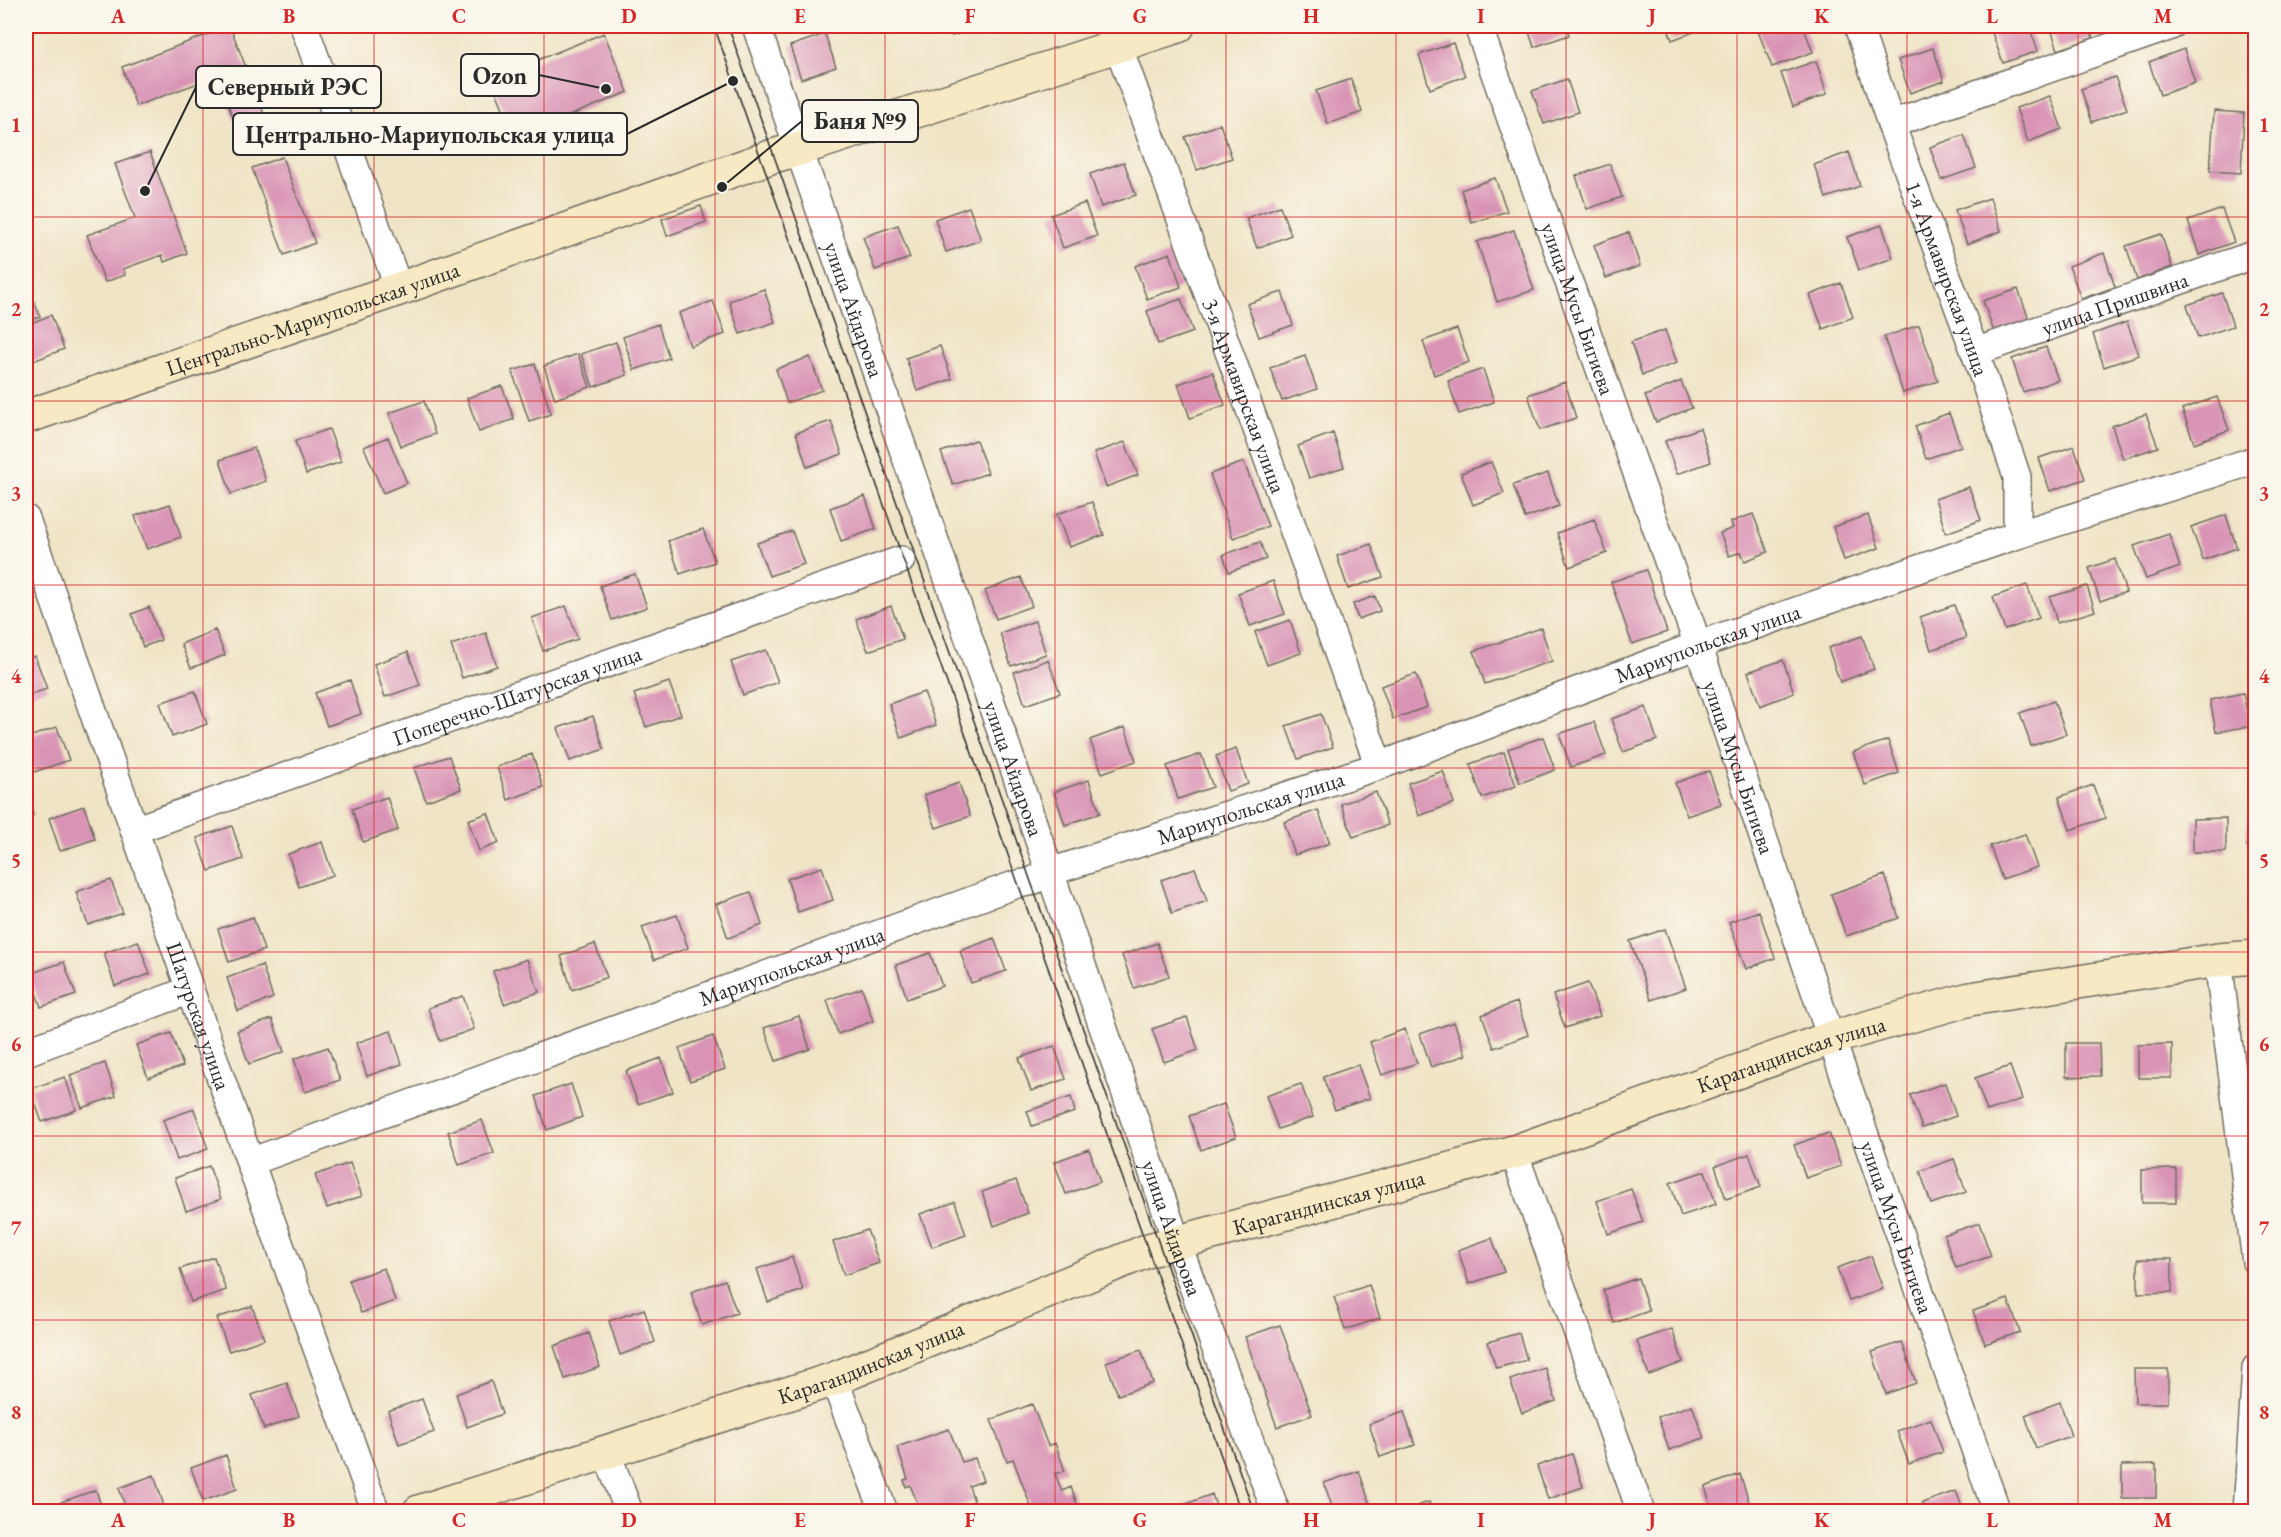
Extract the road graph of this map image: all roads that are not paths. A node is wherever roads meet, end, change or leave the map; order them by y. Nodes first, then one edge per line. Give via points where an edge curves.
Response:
1 (304, 26) edge
2 (756, 26) edge
3 (1178, 26) edge
4 (1478, 26) edge
5 (1858, 26) edge
6 (2171, 26) edge
7 (1114, 35) edge
8 (1891, 124) junction
9 (799, 149) junction
10 (2255, 248) edge
11 (399, 289) junction
12 (1975, 352) junction
13 (26, 417) edge
14 (2256, 460) edge
15 (26, 519) edge
16 (2017, 535) junction
17 (901, 560) dead end
18 (1698, 645) junction
19 (1379, 766) junction
20 (134, 830) junction
21 (1050, 872) junction
22 (2256, 957) edge
23 (2218, 960) junction
24 (190, 990) junction
25 (1831, 1038) junction
26 (26, 1052) edge
27 (1514, 1152) junction
28 (249, 1162) junction
29 (1177, 1243) junction
30 (2256, 1262) edge
31 (2256, 1368) edge
32 (834, 1379) junction
33 (606, 1451) junction
34 (376, 1512) edge
35 (419, 1512) edge
36 (629, 1512) edge
37 (884, 1512) edge
38 (1276, 1512) edge
39 (1641, 1512) edge
40 (1997, 1512) edge
41 (2247, 1512) edge

1 - 11 street
2 - 9 street, улица Айдарова
3 - 7 street, Центрально-Мариупольская улица
4 - 18 street, улица Мусы Бигиева
5 - 8 street, 1-я Армавирская улица
6 - 8 street
7 - 9 street, Центрально-Мариупольская улица
7 - 19 street, 3-я Армавирская улица
8 - 12 street, 1-я Армавирская улица
9 - 11 street, Центрально-Мариупольская улица
9 - 21 street, улица Айдарова
10 - 12 street, улица Пришвина
11 - 13 street, Центрально-Мариупольская улица
12 - 16 street, 1-я Армавирская улица via 2017,477
14 - 16 street, Мариупольская улица
15 - 20 street, Шатурская улица
16 - 18 street, Мариупольская улица
17 - 20 street, Поперечно-Шатурская улица
18 - 19 street, Мариупольская улица
18 - 25 street, улица Мусы Бигиева
19 - 21 street, Мариупольская улица
20 - 24 street, Шатурская улица
21 - 28 street, Мариупольская улица
21 - 29 street, улица Айдарова
22 - 23 street, Карагандинская улица
23 - 25 street, Карагандинская улица via 1970,999
23 - 30 street
24 - 26 street
24 - 28 street, Шатурская улица
25 - 27 street, Карагандинская улица
25 - 40 street, улица Мусы Бигиева
27 - 29 street, Карагандинская улица
27 - 39 street
28 - 34 street, Шатурская улица
29 - 32 street, Карагандинская улица via 1149,1250
29 - 38 street, улица Айдарова
31 - 41 street
32 - 33 street, Карагандинская улица
32 - 37 street
33 - 35 street, Карагандинская улица
33 - 36 street

